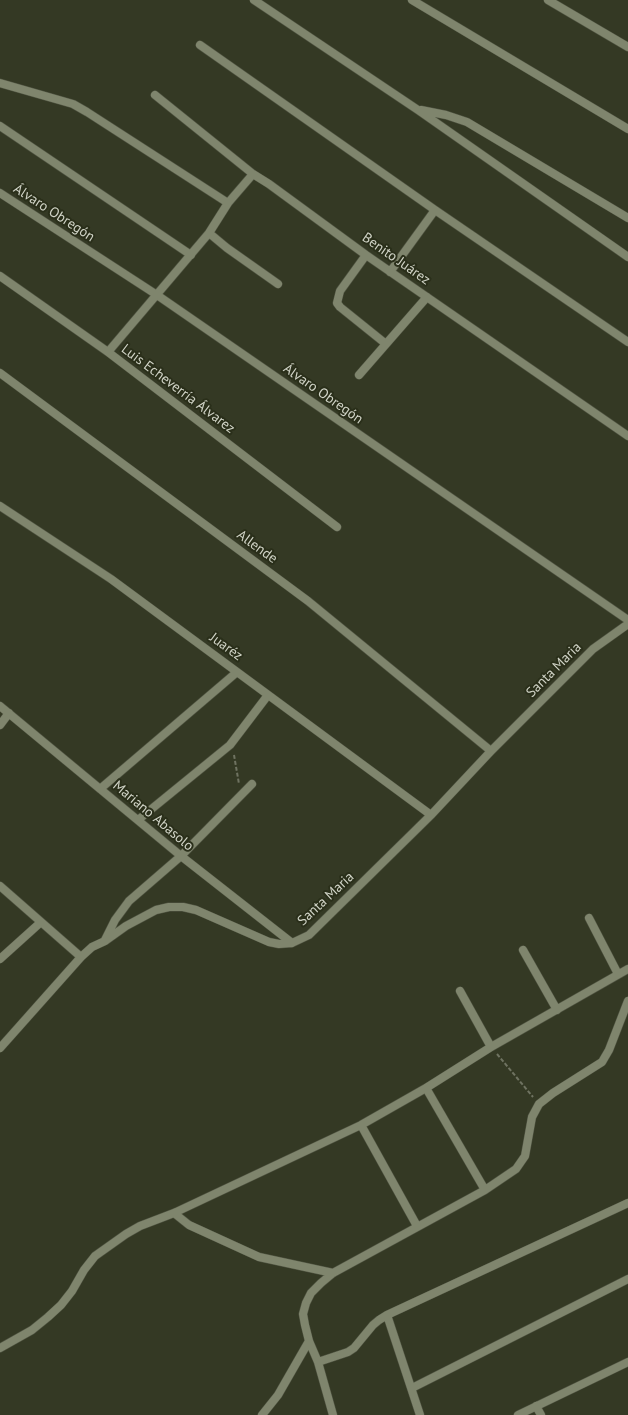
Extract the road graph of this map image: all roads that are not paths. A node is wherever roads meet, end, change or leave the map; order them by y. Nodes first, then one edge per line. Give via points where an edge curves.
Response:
1 (254, 0) edge
2 (412, 0) edge
3 (548, 0) edge
4 (200, 45) dead end
5 (628, 47) edge
6 (0, 83) edge
7 (155, 95) dead end
8 (418, 110) junction
9 (0, 126) edge
10 (628, 129) edge
11 (253, 174) junction
12 (0, 194) edge
13 (228, 203) junction
14 (435, 210) junction
15 (628, 218) edge
16 (209, 233) junction
17 (191, 255) junction
18 (366, 255) junction
19 (628, 257) edge
20 (390, 272) junction
21 (0, 276) edge
22 (278, 284) dead end
23 (157, 294) junction
24 (426, 297) junction
25 (628, 342) edge
26 (386, 344) junction
27 (108, 352) junction
28 (0, 373) edge
29 (359, 375) dead end
30 (628, 436) edge
31 (0, 506) edge
32 (337, 526) dead end
33 (628, 620) edge
34 (628, 624) edge
35 (237, 672) junction
36 (268, 695) junction
37 (0, 706) edge
38 (9, 714) junction
39 (0, 725) edge
40 (491, 751) junction
41 (252, 784) dead end
42 (100, 789) junction
43 (431, 815) junction
44 (138, 820) junction
45 (181, 856) junction
46 (0, 886) edge
47 (589, 918) dead end
48 (42, 922) junction
49 (105, 941) junction
50 (292, 943) junction
51 (523, 950) dead end
52 (80, 957) junction
53 (0, 960) edge
54 (628, 969) edge
55 (618, 974) junction
56 (460, 991) dead end
57 (628, 1000) edge
58 (557, 1010) junction
59 (626, 1010) edge
60 (491, 1047) junction
61 (0, 1048) edge
62 (426, 1088) junction
63 (361, 1125) junction
64 (485, 1190) junction
65 (627, 1205) edge
66 (174, 1213) junction
67 (417, 1226) junction
68 (333, 1273) junction
69 (628, 1278) edge
70 (387, 1315) junction
71 (309, 1341) junction
72 (0, 1348) edge
73 (318, 1362) junction
74 (628, 1362) edge
75 (412, 1388) junction
76 (536, 1406) junction
77 (262, 1415) edge
78 (333, 1415) edge
79 (420, 1415) edge
80 (518, 1415) edge
81 (541, 1415) edge

1 - 8 street
2 - 10 street
3 - 5 street
4 - 14 street
6 - 13 street via 72,104
7 - 11 street, Benito Juárez
8 - 15 street via 467,122
8 - 19 street
9 - 17 street
11 - 13 street
11 - 18 street, Benito Juárez
12 - 23 street, Álvaro Obregón
13 - 16 street
14 - 20 street
14 - 25 street
16 - 17 street
16 - 22 street
17 - 23 street
18 - 20 street, Benito Juárez
18 - 26 street via 340,291 337,303
20 - 24 street, Benito Juárez
21 - 27 street, Luis Echeverría Álvarez
23 - 27 street
23 - 33 street, Álvaro Obregón
24 - 26 street
24 - 30 street, Benito Juárez
26 - 29 street
27 - 32 street, Luis Echeverría Álvarez
28 - 40 street, Allende via 308,601
31 - 35 street, Juaréz via 111,579
34 - 40 street, Santa Maria via 593,649
35 - 36 street, Juaréz
35 - 42 street
36 - 43 street, Juaréz
36 - 44 street via 230,745
37 - 38 street, Mariano Abasolo
38 - 39 street
38 - 42 street, Mariano Abasolo
40 - 43 street, Santa Maria
41 - 45 street
42 - 44 street, Mariano Abasolo
43 - 50 street, Santa Maria via 309,935
44 - 45 street, Mariano Abasolo
45 - 49 street via 129,901 115,920
45 - 50 street, Mariano Abasolo
46 - 48 street
47 - 55 street
48 - 52 street
48 - 53 street
49 - 50 street, Santa Maria via 156,910 183,906 269,942
49 - 52 street, Santa Maria
51 - 58 street
52 - 61 street, Santa Maria
54 - 55 street
55 - 58 street
56 - 60 street
57 - 59 street
58 - 60 street
59 - 64 street via 602,1062 539,1104 532,1117 525,1156 516,1168
60 - 62 street
62 - 63 street
62 - 64 street
63 - 66 street
63 - 67 street
64 - 67 street
65 - 70 street
66 - 68 street via 189,1225 259,1257
66 - 72 street via 140,1226 96,1256 61,1305 32,1330
67 - 68 street
68 - 71 street via 311,1293 306,1303 303,1314
69 - 75 street
70 - 73 street via 373,1325 354,1348
70 - 75 street
71 - 73 street
71 - 77 street via 278,1395
73 - 78 street
74 - 76 street
75 - 79 street
76 - 80 street
76 - 81 street

